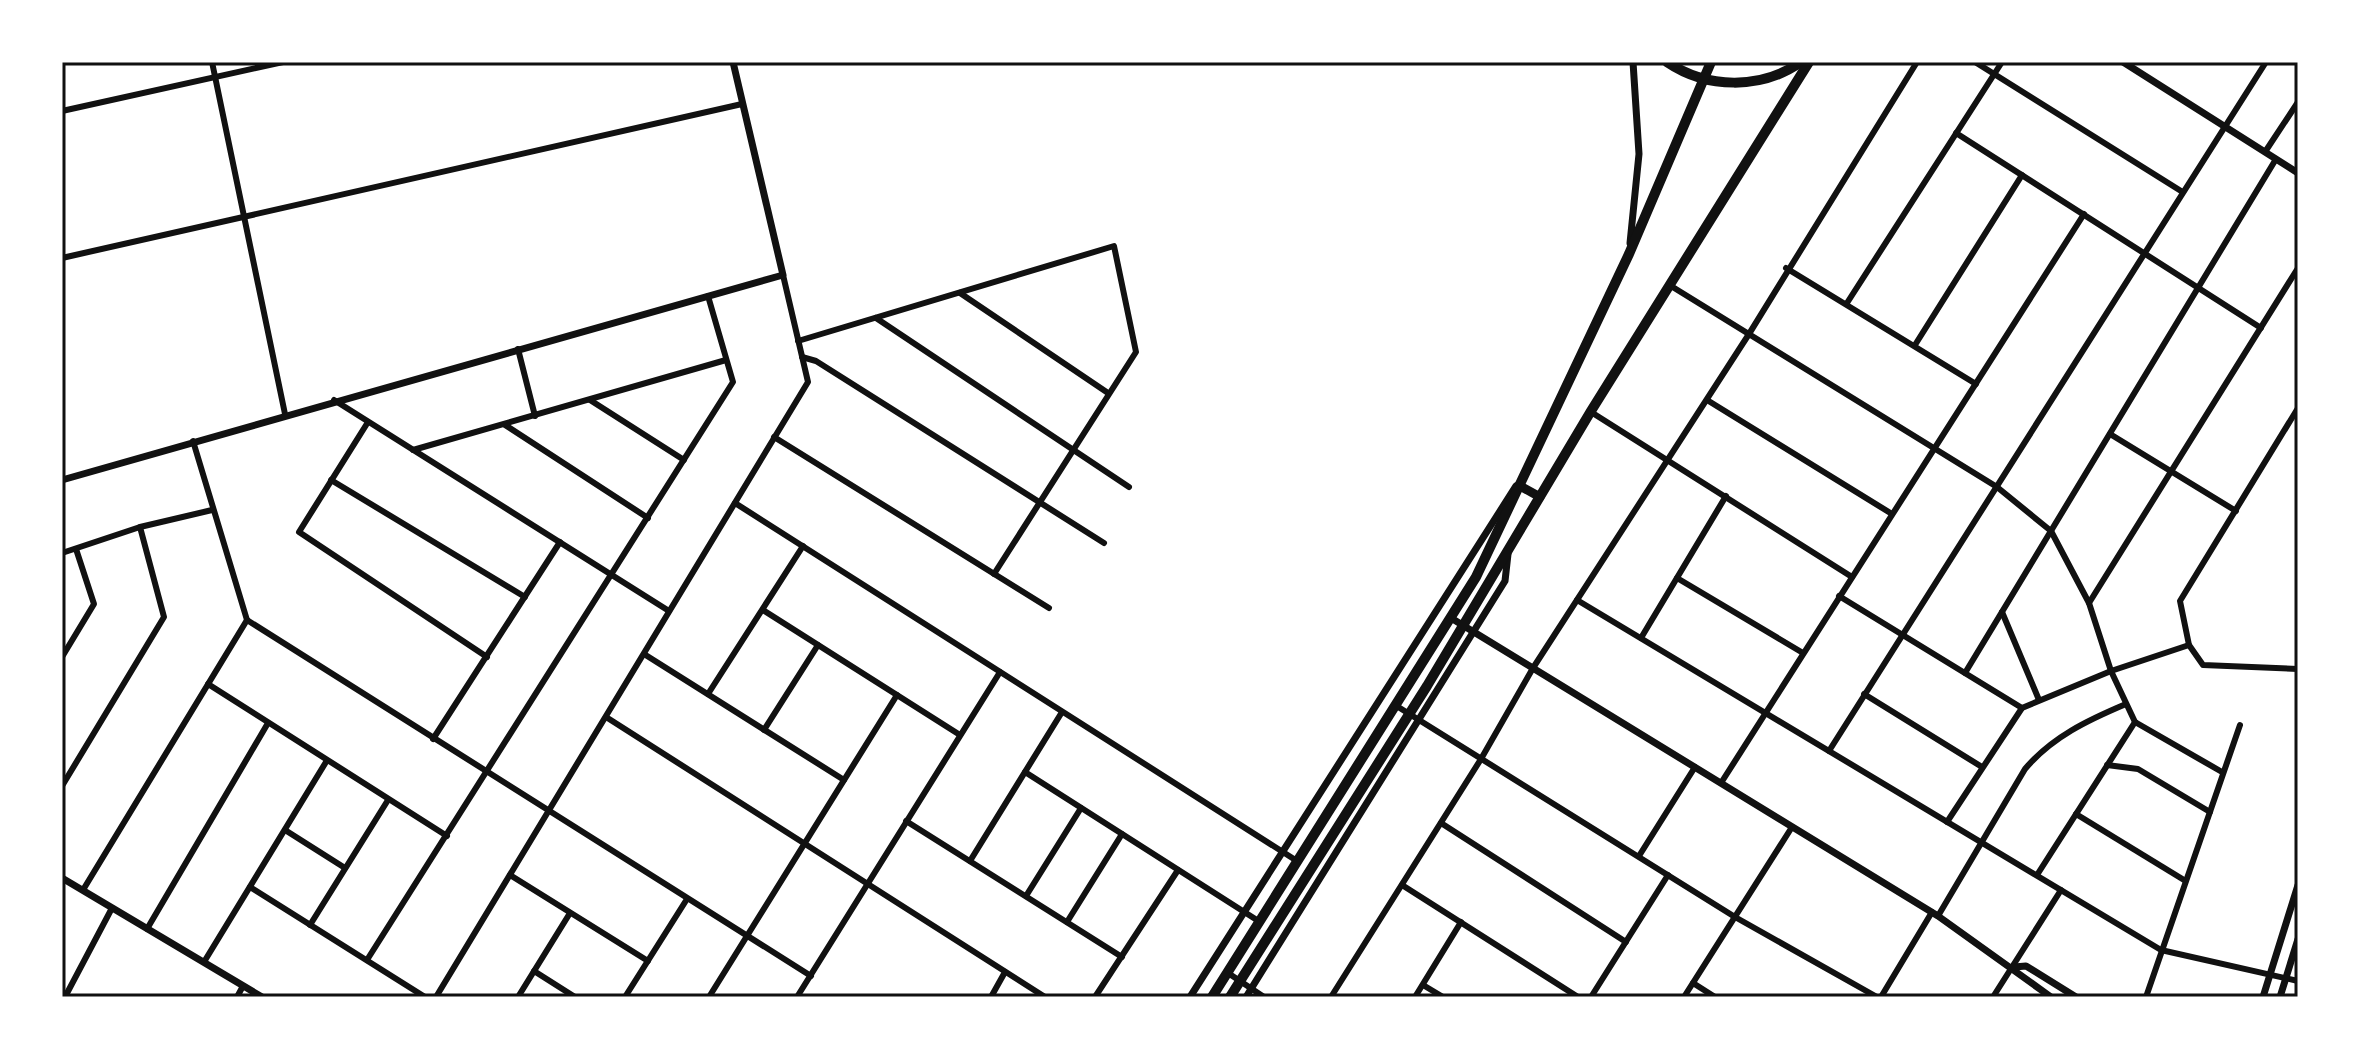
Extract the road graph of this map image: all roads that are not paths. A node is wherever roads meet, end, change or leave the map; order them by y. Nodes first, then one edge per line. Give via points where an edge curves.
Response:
1 (212, 62) edge
2 (283, 62) edge
3 (733, 62) edge
4 (1633, 62) edge
5 (1667, 62) edge
6 (1711, 62) edge
7 (1801, 62) edge
8 (1809, 62) edge
9 (1917, 62) edge
10 (1975, 62) edge
11 (2002, 62) edge
12 (2123, 62) edge
13 (2263, 63) edge
14 (1994, 73) junction
15 (216, 77) junction
16 (1703, 79) junction
17 (2298, 102) edge
18 (742, 104) junction
19 (62, 111) edge
20 (2225, 126) junction
21 (1956, 133) junction
22 (2265, 152) junction
23 (2276, 159) junction
24 (2298, 173) edge
25 (2022, 175) junction
26 (2181, 191) junction
27 (2084, 214) junction
28 (245, 215) junction
29 (2145, 253) junction
30 (1629, 254) junction
31 (62, 258) edge
32 (1786, 268) junction
33 (2298, 268) edge
34 (783, 275) junction
35 (1671, 286) junction
36 (2198, 288) junction
37 (960, 293) junction
38 (708, 296) junction
39 (1847, 303) junction
40 (876, 318) junction
41 (2261, 328) junction
42 (1749, 334) junction
43 (798, 341) junction
44 (1915, 345) junction
45 (518, 349) junction
46 (802, 357) junction
47 (726, 360) junction
48 (1976, 384) junction
49 (1108, 393) junction
50 (334, 400) junction
51 (590, 400) junction
52 (1707, 400) junction
53 (2298, 408) edge
54 (1591, 411) junction
55 (285, 414) junction
56 (535, 416) junction
57 (368, 422) junction
58 (505, 425) junction
59 (2110, 434) junction
60 (774, 437) junction
61 (193, 441) junction
62 (1073, 448) junction
63 (1933, 448) junction
64 (413, 450) junction
65 (684, 460) junction
66 (1669, 460) junction
67 (1533, 461) junction
68 (2171, 471) junction
69 (62, 480) edge
70 (331, 480) junction
71 (1520, 486) junction
72 (1129, 487) dead end
73 (1997, 487) junction
74 (1726, 496) junction
75 (1540, 497) junction
76 (1039, 501) junction
77 (735, 503) junction
78 (212, 510) junction
79 (2236, 511) junction
80 (1892, 514) junction
81 (648, 518) junction
82 (140, 527) junction
83 (2051, 531) junction
84 (560, 542) junction
85 (1104, 543) dead end
86 (803, 546) junction
87 (76, 549) junction
88 (1508, 552) junction
89 (62, 553) edge
90 (994, 574) junction
91 (612, 576) junction
92 (1852, 577) junction
93 (1677, 578) junction
94 (1839, 596) junction
95 (525, 597) junction
96 (1577, 600) junction
97 (2089, 603) junction
98 (1049, 608) dead end
99 (763, 610) junction
100 (669, 611) junction
101 (2002, 612) junction
102 (1451, 618) junction
103 (247, 620) junction
104 (1464, 626) junction
105 (1474, 632) junction
106 (1902, 634) junction
107 (1641, 638) junction
108 (818, 645) junction
109 (2189, 645) junction
110 (64, 647) edge
111 (1803, 653) junction
112 (644, 654) junction
113 (62, 657) edge
114 (487, 657) junction
115 (1533, 668) junction
116 (2298, 669) edge
117 (2111, 671) junction
118 (1000, 672) junction
119 (1965, 673) junction
120 (208, 684) junction
121 (708, 694) junction
122 (1864, 694) junction
123 (897, 695) junction
124 (2039, 700) junction
125 (2126, 704) junction
126 (1395, 705) junction
127 (2022, 708) junction
128 (1062, 712) junction
129 (1765, 713) junction
130 (606, 717) junction
131 (1414, 717) junction
132 (2135, 722) junction
133 (268, 723) junction
134 (2240, 725) dead end
135 (764, 730) junction
136 (960, 735) junction
137 (433, 739) junction
138 (1829, 751) junction
139 (1481, 759) junction
140 (326, 762) junction
141 (2107, 765) junction
142 (1695, 767) junction
143 (1982, 767) junction
144 (1025, 772) junction
145 (2222, 772) junction
146 (487, 774) junction
147 (844, 780) junction
148 (1721, 783) junction
149 (62, 786) edge
150 (388, 800) junction
151 (1081, 808) junction
152 (2210, 812) junction
153 (548, 813) junction
154 (2076, 814) junction
155 (906, 821) junction
156 (1947, 822) junction
157 (1441, 823) junction
158 (1792, 827) junction
159 (285, 830) junction
160 (1122, 834) junction
161 (447, 836) junction
162 (1982, 843) junction
163 (806, 846) junction
164 (1282, 851) junction
165 (1639, 856) junction
166 (970, 861) junction
167 (1297, 861) junction
168 (345, 868) junction
169 (1178, 870) junction
170 (510, 875) junction
171 (1668, 875) junction
172 (2037, 875) junction
173 (62, 878) edge
174 (2184, 880) junction
175 (866, 885) junction
176 (1402, 885) junction
177 (2298, 885) edge
178 (250, 887) junction
179 (83, 890) junction
180 (2061, 890) junction
181 (1026, 896) junction
182 (687, 899) junction
183 (112, 908) junction
184 (1243, 911) junction
185 (570, 913) junction
186 (1935, 914) junction
187 (1735, 917) junction
188 (1067, 922) junction
189 (1260, 922) junction
190 (1461, 922) junction
191 (310, 925) junction
192 (147, 929) junction
193 (747, 937) junction
194 (2298, 939) edge
195 (1626, 942) junction
196 (2161, 950) junction
197 (1122, 957) junction
198 (367, 960) junction
199 (648, 961) junction
200 (204, 962) junction
201 (2014, 967) junction
202 (534, 971) junction
203 (1005, 972) junction
204 (1228, 973) junction
205 (2270, 974) junction
206 (811, 976) junction
207 (2286, 977) junction
208 (1240, 981) junction
209 (2298, 981) edge
210 (1693, 983) junction
211 (1423, 985) junction
212 (243, 986) junction
213 (1251, 989) junction
214 (65, 997) edge
215 (237, 997) edge
216 (262, 997) edge
217 (425, 997) edge
218 (436, 997) edge
219 (518, 997) edge
220 (575, 997) edge
221 (625, 997) edge
222 (709, 997) edge
223 (797, 997) edge
224 (991, 997) edge
225 (1045, 997) edge
226 (1095, 997) edge
227 (1190, 997) edge
228 (1212, 997) edge
229 (1230, 997) edge
230 (1246, 997) edge
231 (1264, 997) edge
232 (1331, 997) edge
233 (1415, 997) edge
234 (1443, 997) edge
235 (1578, 997) edge
236 (1591, 997) edge
237 (1684, 997) edge
238 (1715, 997) edge
239 (1879, 997) edge
240 (1993, 997) edge
241 (2051, 997) edge
242 (2076, 997) edge
243 (2146, 997) edge
244 (2263, 997) edge
245 (2280, 997) edge

1 - 15 street
2 - 15 street
3 - 18 street
4 - 30 street via 1639,154
5 - 16 highway
6 - 16 highway
7 - 16 highway via 1762,81 1732,84
8 - 35 highway
9 - 32 street
10 - 14 street
11 - 14 street
12 - 20 street
13 - 20 street
14 - 21 street
14 - 26 street
15 - 19 street
15 - 28 street
16 - 30 highway
17 - 22 street
18 - 28 street
18 - 34 street
20 - 22 street
20 - 26 street
21 - 25 street
21 - 39 street
22 - 23 street
23 - 24 street
23 - 36 street
25 - 27 street
25 - 44 street
26 - 29 street
27 - 29 street
27 - 48 street
28 - 31 street
28 - 55 street
29 - 36 street
29 - 73 street
30 - 67 highway
32 - 39 street
32 - 42 street
33 - 41 street
34 - 38 street
34 - 43 street
35 - 42 street
35 - 54 highway
36 - 41 street
36 - 59 street
37 - 40 street
37 - 49 street
37 - 49 street via 1114,246 1136,352
38 - 45 street
38 - 47 street
39 - 44 street
40 - 43 street
40 - 62 street
41 - 68 street
42 - 52 street
42 - 63 street
43 - 46 street
44 - 48 street
45 - 50 street
45 - 56 street
46 - 60 street via 808,382
46 - 76 street
47 - 51 street
47 - 65 street via 733,382
48 - 63 street
49 - 62 street
50 - 55 street
50 - 57 street
51 - 56 street
51 - 65 street
52 - 66 street
52 - 80 street
53 - 79 street
54 - 66 street
54 - 75 highway
55 - 61 street
56 - 58 street
57 - 64 street
57 - 70 street
58 - 64 street
58 - 81 street
59 - 68 street
59 - 83 street
60 - 77 street
60 - 90 street
61 - 69 street
61 - 78 street
62 - 72 street
62 - 76 street
63 - 73 street
63 - 80 street
64 - 84 street
65 - 81 street
66 - 74 street
66 - 96 street
67 - 71 highway
67 - 164 street
68 - 79 street
68 - 97 street
70 - 95 street
70 - 114 street via 299,532
71 - 75 main road
71 - 102 highway
73 - 83 street
73 - 106 street
74 - 92 street
74 - 93 street
75 - 88 highway
76 - 85 street
76 - 90 street
77 - 86 street
77 - 100 street
78 - 82 street
78 - 103 street
79 - 109 street via 2180,601
80 - 92 street
81 - 91 street
82 - 87 street
82 - 149 street via 164,617
83 - 97 street
83 - 101 street
84 - 91 street
84 - 95 street
86 - 99 street
86 - 118 street
87 - 89 street
87 - 110 street via 94,604
88 - 104 highway
88 - 105 street via 1505,581
90 - 98 street
91 - 100 street
91 - 146 street
92 - 94 street
93 - 107 street
93 - 111 street
94 - 106 street
94 - 111 street
95 - 114 street
96 - 107 street
96 - 115 street
97 - 117 street
99 - 108 street
99 - 121 street
100 - 112 street
101 - 119 street
101 - 124 street
102 - 104 street
102 - 126 highway
103 - 120 street
103 - 137 street
104 - 105 street
104 - 131 highway
105 - 115 street
105 - 131 street
106 - 119 street
106 - 122 street
107 - 129 street
108 - 123 street
108 - 135 street
109 - 116 street via 2203,665
109 - 117 street
110 - 113 street
111 - 129 street
112 - 121 street
112 - 130 street
114 - 137 street
115 - 139 street
115 - 142 street
117 - 124 street
117 - 125 street
118 - 128 street
118 - 136 street
119 - 127 street
120 - 133 street
120 - 179 street
121 - 135 street
122 - 138 street
122 - 143 street
123 - 136 street
123 - 147 street
124 - 127 street
125 - 132 street
125 - 162 street via 2042,749
126 - 131 street
126 - 167 highway
127 - 143 street
128 - 144 street
128 - 164 street
129 - 138 street
129 - 148 street
130 - 153 street
130 - 163 street
131 - 139 street
131 - 208 highway
131 - 213 street
132 - 141 street
132 - 145 street
133 - 140 street
133 - 192 street
134 - 145 street
135 - 147 street
136 - 155 street
137 - 146 street
138 - 156 street
139 - 157 street
139 - 165 street
140 - 150 street
140 - 159 street
141 - 152 street via 2138,769
141 - 154 street
142 - 148 street
142 - 165 street
143 - 156 street
144 - 151 street
144 - 166 street
145 - 152 street
146 - 153 street
146 - 161 street
147 - 163 street
148 - 158 street
150 - 161 street
150 - 168 street
151 - 160 street
151 - 181 street
152 - 174 street
153 - 170 street
153 - 182 street
154 - 172 street
154 - 174 street
155 - 166 street
155 - 175 street
156 - 162 street
157 - 176 street
157 - 195 street
158 - 186 street
158 - 187 street
159 - 168 street
159 - 178 street
160 - 169 street
160 - 188 street
161 - 198 street
162 - 172 street
162 - 186 street
163 - 175 street
163 - 193 street
164 - 167 street
164 - 184 street
165 - 171 street
166 - 181 street
167 - 189 highway
168 - 191 street
169 - 184 street
169 - 197 street
170 - 185 street
170 - 218 street
171 - 187 street
171 - 195 street
172 - 180 street
173 - 179 street
174 - 196 street
175 - 203 street
175 - 206 street
176 - 190 street
176 - 232 street
177 - 205 street
178 - 191 street
178 - 200 street
179 - 183 street
180 - 196 street
180 - 201 street
181 - 188 street
182 - 193 street
182 - 199 street
183 - 192 street
183 - 214 street
184 - 189 street
184 - 227 street
185 - 199 street
185 - 202 street
186 - 201 street
186 - 239 street
187 - 210 street
187 - 239 street
188 - 197 street
189 - 204 highway
190 - 211 street
190 - 235 street
191 - 198 street
192 - 200 street
193 - 206 street
193 - 222 street
194 - 207 street
195 - 236 street
196 - 205 street
196 - 243 street
197 - 226 street
198 - 217 street
199 - 221 street
200 - 212 street
201 - 240 street
201 - 241 street via 2018,976
201 - 242 street via 2026,966
202 - 219 street
202 - 220 street
203 - 224 street
203 - 225 street
204 - 208 street
204 - 228 highway
205 - 207 street
205 - 244 street
206 - 223 street
207 - 209 street
207 - 245 street
208 - 213 street
208 - 229 highway
210 - 237 street
210 - 238 street
211 - 233 street
211 - 234 street
212 - 215 street
212 - 216 street
213 - 230 street
213 - 231 street

